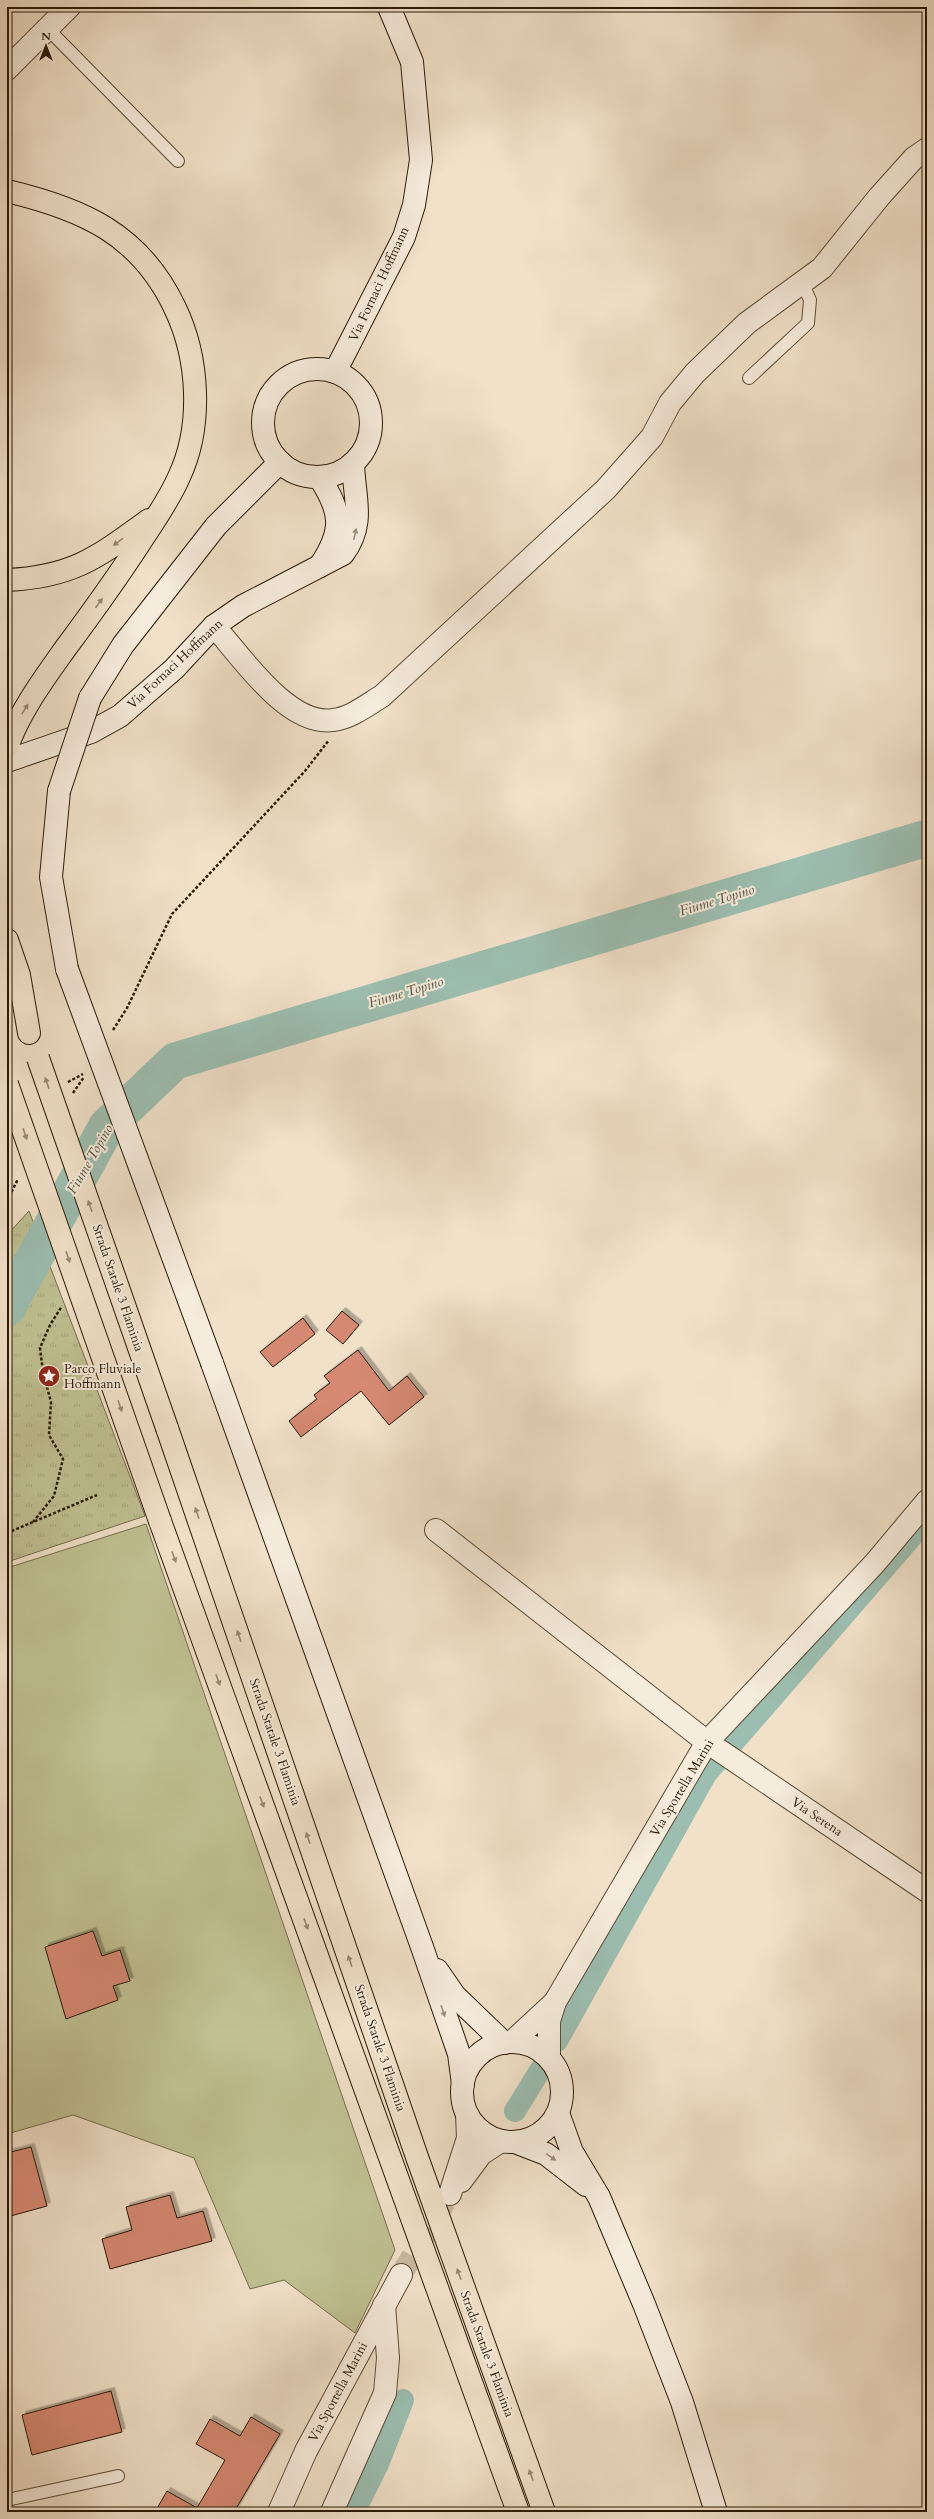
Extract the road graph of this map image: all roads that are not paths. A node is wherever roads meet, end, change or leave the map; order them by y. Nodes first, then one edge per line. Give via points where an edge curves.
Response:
1 (69, 7) edge
2 (390, 7) edge
3 (47, 28) junction
4 (7, 69) edge
5 (927, 149) edge
6 (178, 161) dead end
7 (7, 191) edge
8 (802, 282) junction
9 (335, 372) junction
10 (749, 378) dead end
11 (280, 462) junction
12 (353, 463) junction
13 (319, 477) junction
14 (161, 511) junction
15 (318, 568) junction
16 (7, 580) edge
17 (214, 626) junction
18 (7, 751) edge
19 (7, 940) edge
20 (7, 971) edge
21 (29, 1033) junction
22 (7, 1084) edge
23 (927, 1501) edge
24 (436, 1530) dead end
25 (708, 1742) junction
26 (927, 1891) edge
27 (422, 1947) junction
28 (555, 2002) junction
29 (508, 2042) junction
30 (549, 2058) junction
31 (463, 2084) junction
32 (558, 2113) junction
33 (467, 2114) junction
34 (508, 2142) junction
35 (599, 2197) junction
36 (401, 2275) tunnel mouth
37 (384, 2305) junction
38 (118, 2476) dead end
39 (7, 2500) edge
40 (279, 2512) edge
41 (332, 2512) edge
42 (518, 2512) edge
43 (544, 2512) edge
44 (716, 2512) edge

1 - 3 main road
2 - 9 main road, Via Fornaci Hoffmann via 412,62 421,160 414,204 404,237
3 - 4 main road
3 - 6 lane
5 - 8 main road via 914,158 884,191 822,268
7 - 14 highway via 51,201 92,219 127,243 164,284 185,330 195,385 190,441 180,476
8 - 10 lane via 810,300 808,323
8 - 17 main road via 747,323 695,373 670,403 652,437 606,489 382,696 354,714 333,720 312,720 280,701
9 - 11 main road via 317,369 299,372 283,381 271,394 264,412 263,430 269,447
9 - 12 main road via 349,379 361,390 368,405 370,436
11 - 13 main road via 304,475
11 - 27 main road, bridge via 216,526 123,645 90,698 59,791 51,877 67,969
12 - 13 main road via 337,473
15 -> 12 main road, Via Fornaci Hoffmann via 344,554 354,540 358,518
13 - 15 main road, Via Fornaci Hoffmann via 332,496 338,515 337,534 332,548
14 -> 16 highway via 98,557 69,570 28,579
18 -> 14 highway via 20,716 40,684 114,582
15 - 17 main road, Via Fornaci Hoffmann via 243,606
17 - 18 main road, Via Fornaci Hoffmann via 174,669 120,716 91,732
19 - 21 highway via 19,975
20 - 21 highway, Strada Statale 3 Flaminia
43 -> 21 highway, Strada Statale 3 Flaminia, bridge via 418,2157
22 -> 42 highway, Strada Statale 3 Flaminia, bridge via 160,1521
23 - 25 main road, Via Sportella Marini via 875,1563
24 - 25 main road, Via Serena
25 - 26 main road, Via Serena
25 - 28 main road, Via Sportella Marini
27 - 29 main road via 455,1996
27 -> 31 main road via 459,2054
28 - 29 main road, Via Sportella Marini
28 - 30 main road via 549,2021
29 - 30 main road via 526,2044 539,2049
29 - 31 main road, Via Sportella Marini via 489,2048 476,2057 467,2070
30 - 32 main road via 558,2070 562,2084 562,2099
31 - 33 main road, Via Sportella Marini via 462,2100
32 - 34 main road via 551,2125 540,2134 528,2140
32 - 35 main road via 572,2152
33 - 34 main road, Via Sportella Marini via 481,2131
33 - 34 main road via 468,2138 450,2194 481,2154
34 -> 35 main road, Via Sportella Marini via 546,2154
35 - 44 main road via 682,2402
36 - 37 main road, Via Sportella Marini
37 - 40 main road, Via Sportella Marini via 306,2451
37 - 41 main road via 388,2358 385,2393
38 - 39 lane

